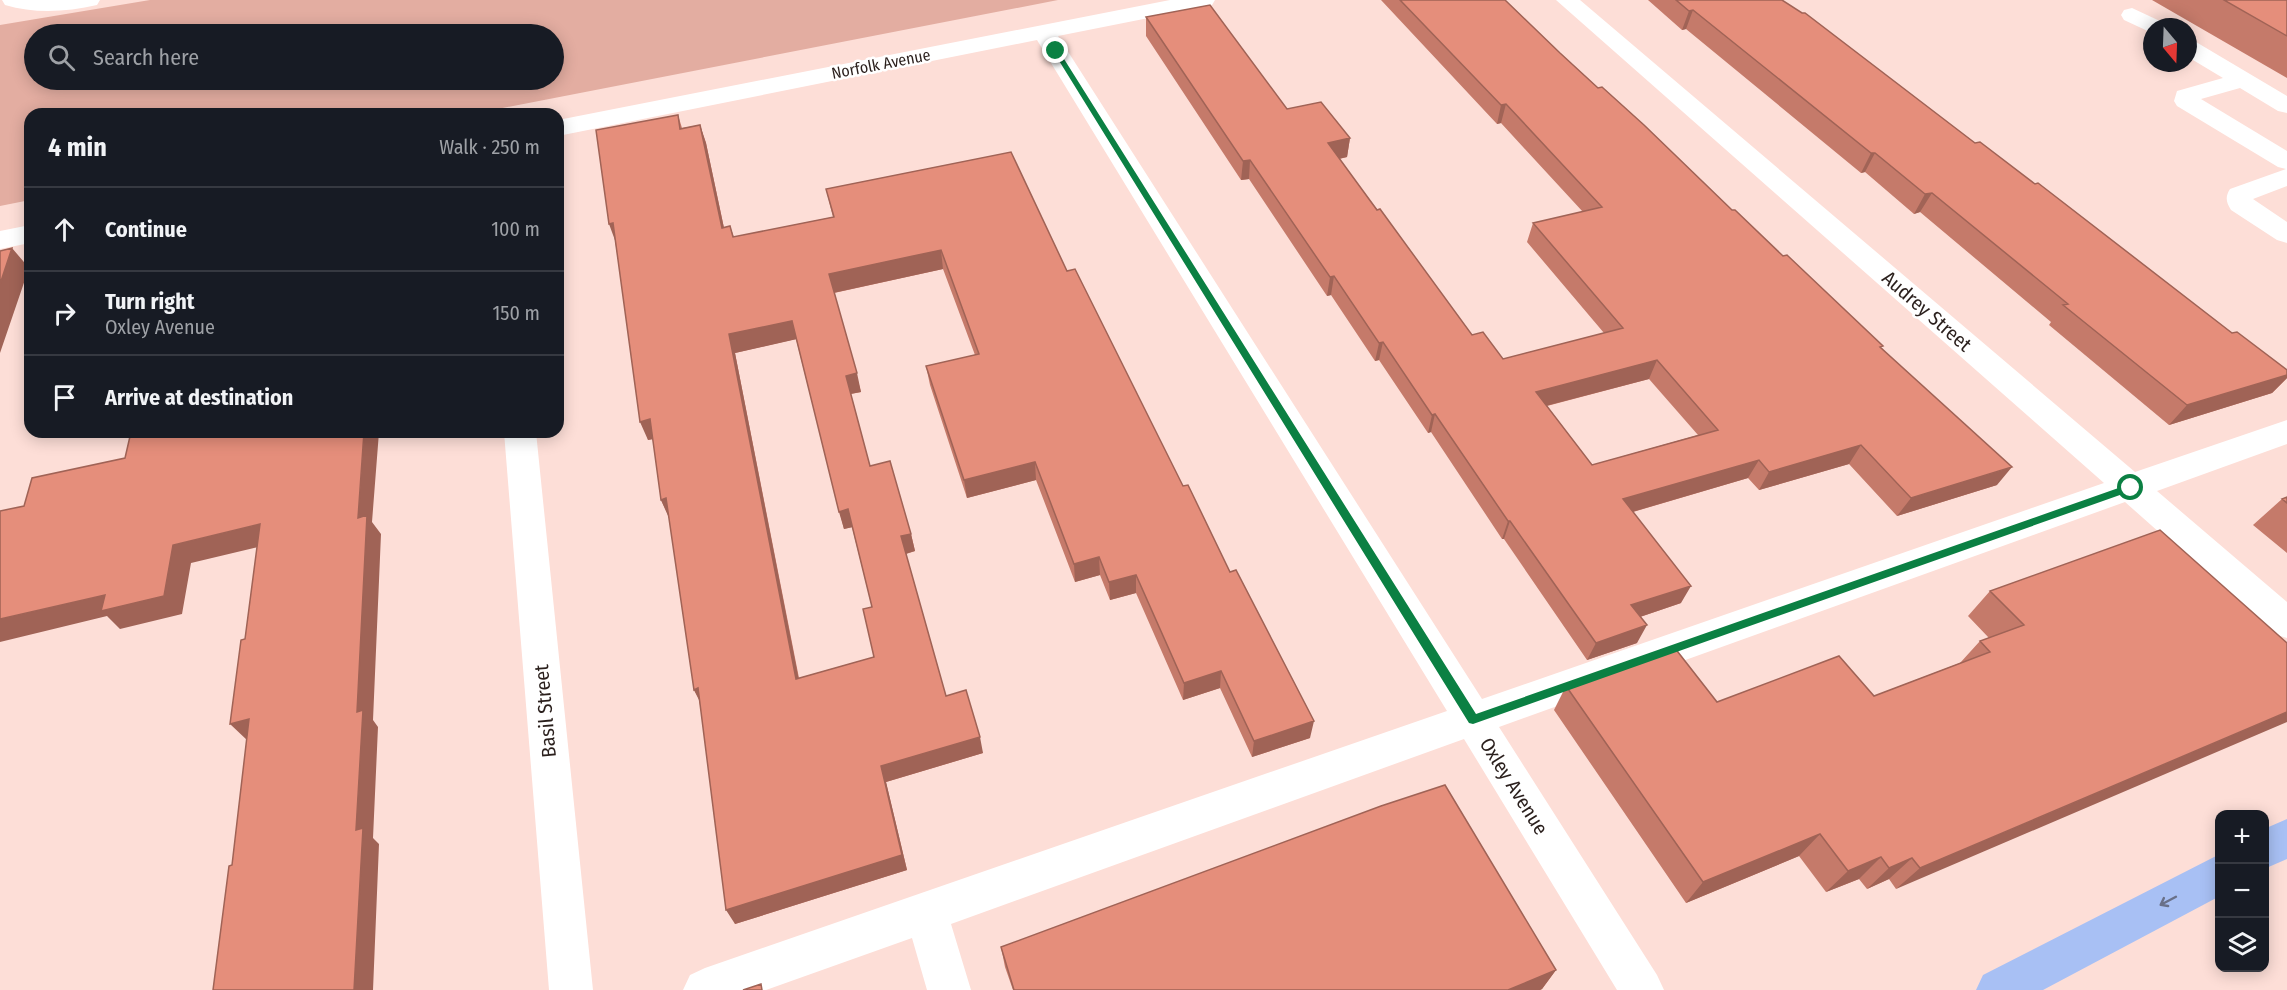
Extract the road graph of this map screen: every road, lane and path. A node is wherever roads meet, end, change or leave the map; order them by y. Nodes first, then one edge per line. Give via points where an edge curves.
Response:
1 (13, 0) edge
2 (89, 0) edge
3 (1204, 0) edge
4 (1567, 0) edge
5 (2132, 15) dead end
6 (2143, 21) edge
7 (1044, 32) junction
8 (2197, 52) edge
9 (2244, 80) junction
10 (2287, 106) edge
11 (564, 127) edge
12 (2287, 162) edge
13 (2287, 177) edge
14 (2287, 234) edge
15 (24, 235) edge
16 (0, 240) edge
17 (2287, 432) edge
18 (521, 438) edge
19 (2131, 488) junction
20 (2287, 623) edge
21 (1473, 720) junction
22 (2287, 838) edge
23 (2269, 848) edge
24 (2215, 877) edge
25 (926, 912) junction
26 (571, 990) edge
27 (705, 990) edge
28 (949, 990) edge
29 (1642, 990) edge
30 (1998, 990) edge

1 - 2 street via 44,6
3 - 7 street, Norfolk Avenue
4 - 19 street, Audrey Street
5 - 6 street
7 - 11 street, Norfolk Avenue
7 - 21 street, Oxley Avenue
8 - 9 street
9 - 10 street
9 - 12 street via 2186,96 2186,101
13 - 14 street via 2239,195 2240,204
15 - 16 street
17 - 19 street
18 - 26 street, Basil Street
19 - 20 street, Audrey Street
19 - 21 street
21 - 25 street
21 - 29 street, Oxley Avenue
22 - 23 highway
24 -> 30 highway
25 - 27 street
25 - 28 street

